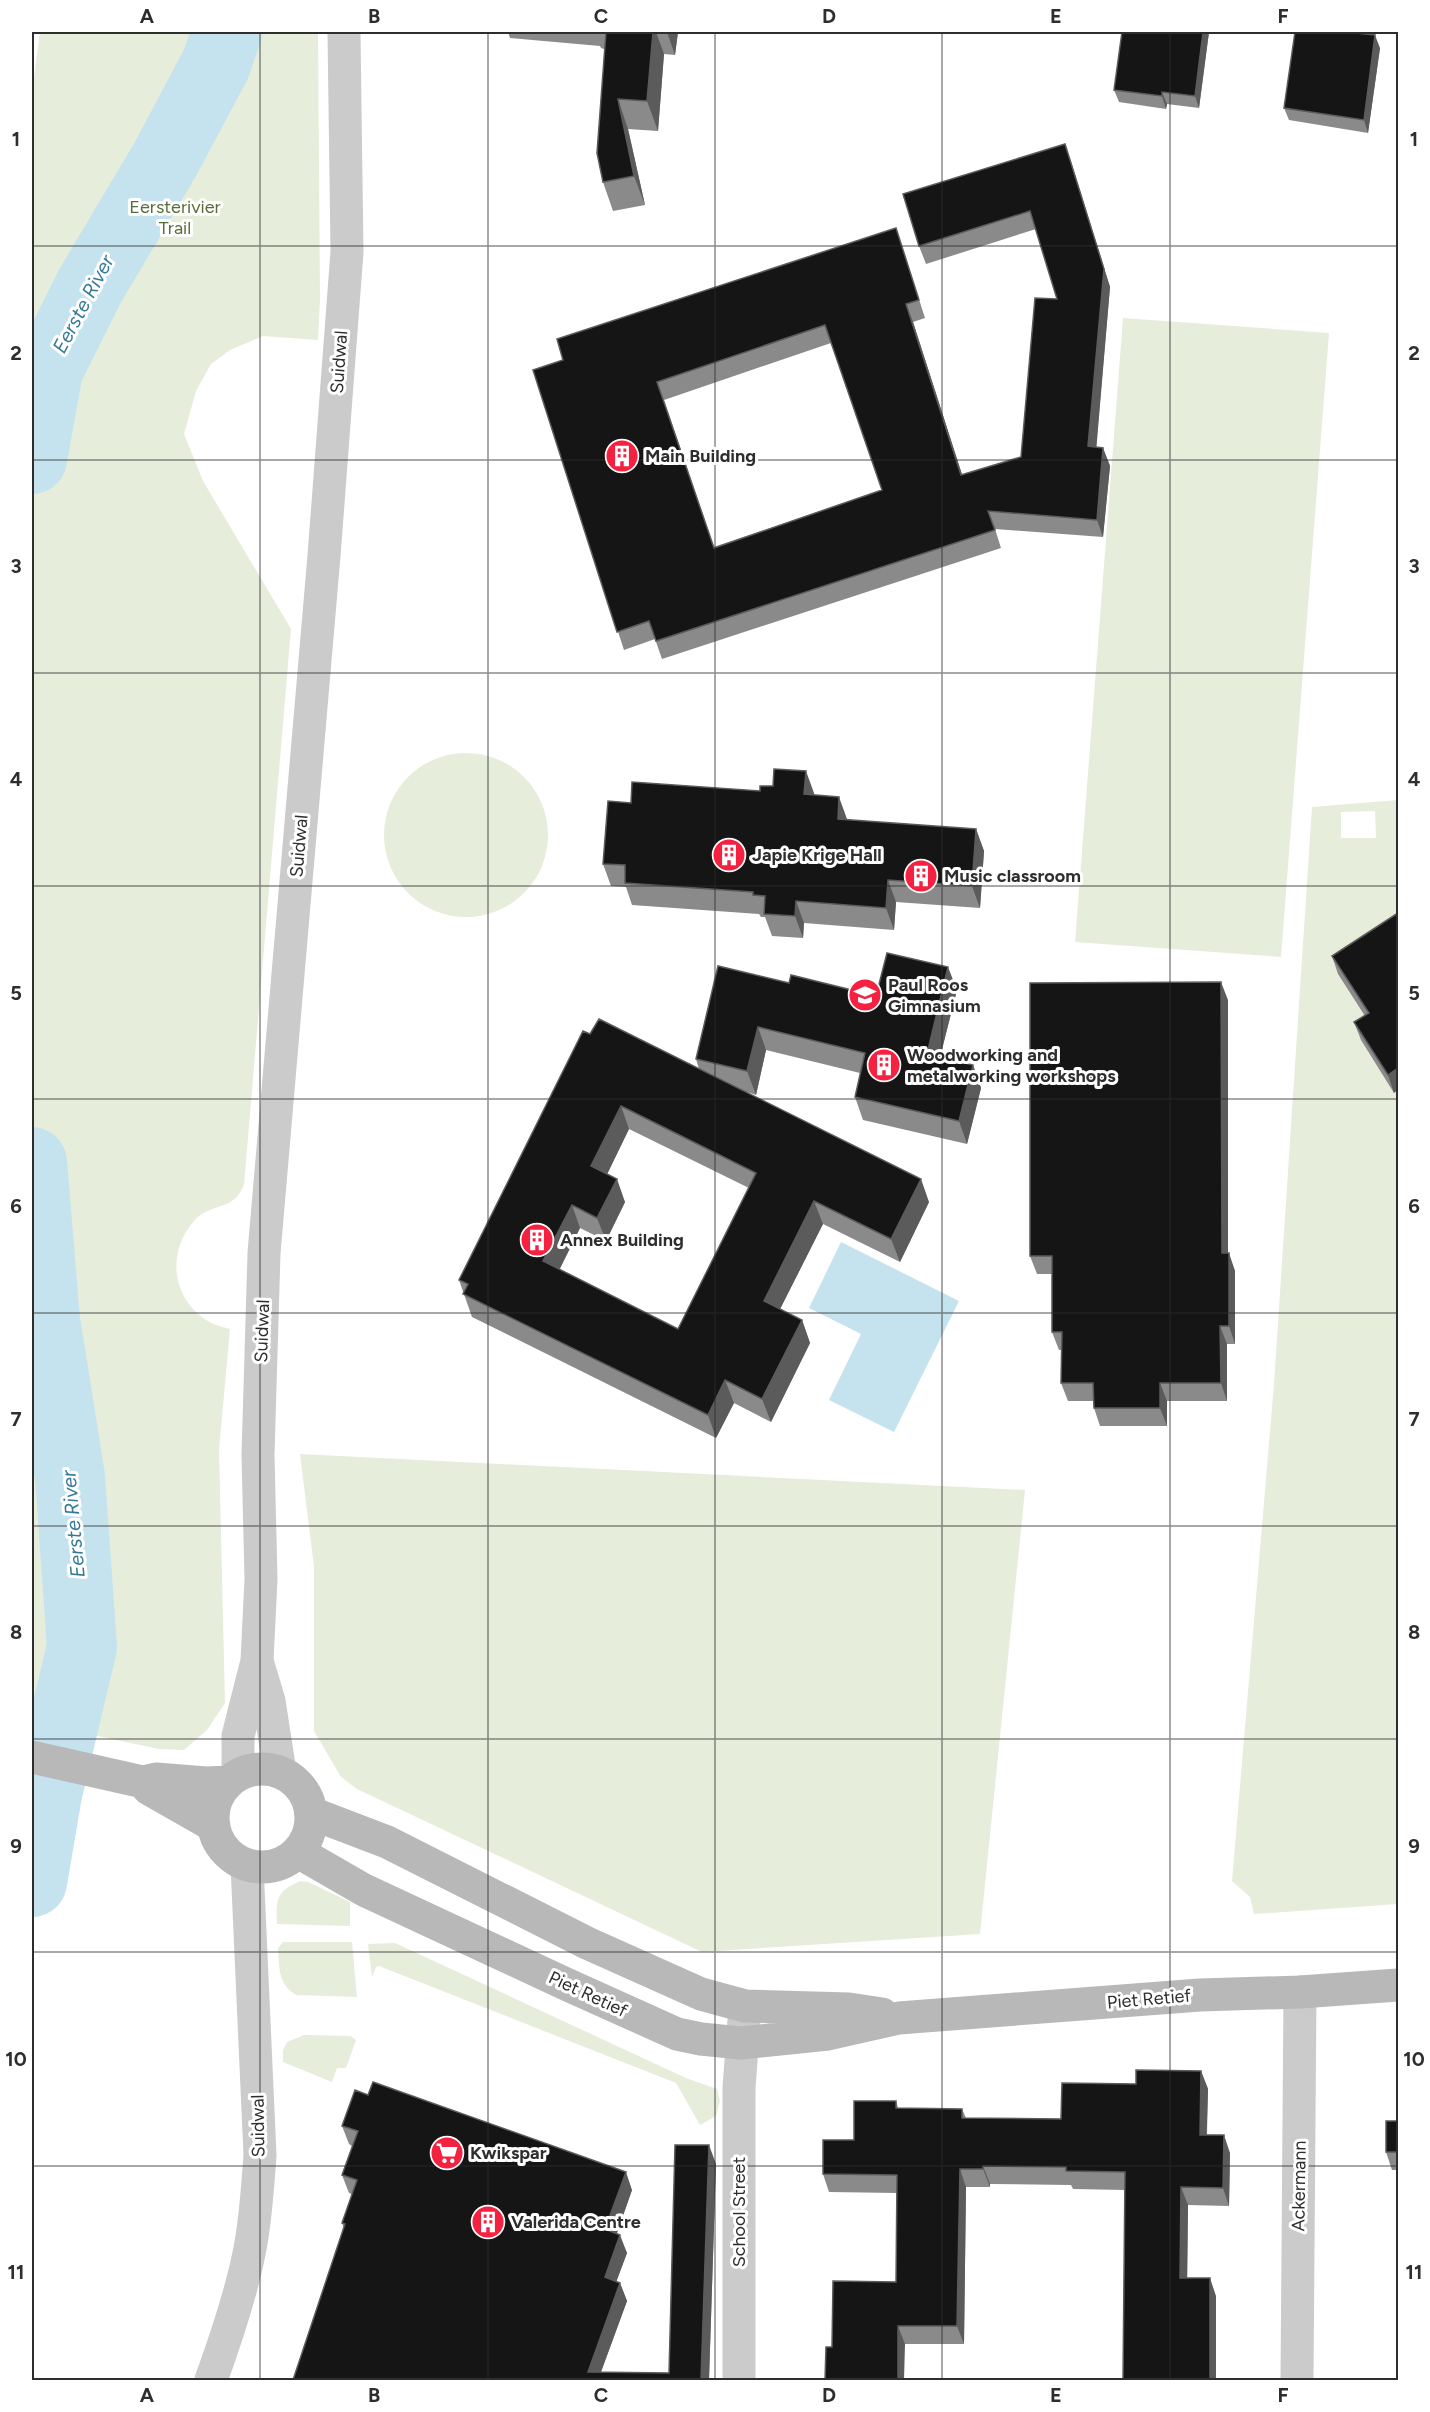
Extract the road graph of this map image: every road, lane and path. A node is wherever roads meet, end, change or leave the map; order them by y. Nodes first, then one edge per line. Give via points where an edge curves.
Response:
1 (344, 32) edge
2 (257, 1661) junction
3 (32, 1757) edge
4 (280, 1772) junction
5 (234, 1779) junction
6 (143, 1782) junction
7 (311, 1813) junction
8 (214, 1826) junction
9 (298, 1852) junction
10 (247, 1865) junction
11 (1398, 1985) edge
12 (1300, 1992) junction
13 (746, 2006) junction
14 (899, 2018) junction
15 (741, 2043) junction
16 (212, 2380) edge
17 (739, 2380) edge
18 (1297, 2380) edge

1 - 2 street, Suidwal via 347,252 264,1253
2 - 4 street, Suidwal via 269,1701
2 - 5 street, Suidwal via 238,1736
3 - 6 street
4 - 5 street via 252,1770
4 - 7 street via 301,1788
5 - 6 street via 206,1783 156,1779
5 - 8 street via 219,1794
6 - 8 street
7 - 9 street via 311,1827
7 - 13 street, Piet Retief via 387,1842 587,1943 701,1994
8 - 10 street via 219,1843
9 - 10 street via 283,1863 265,1868
9 - 15 street, Piet Retief via 364,1890 677,2034
10 - 16 street, Suidwal via 260,2155 258,2186 251,2244
11 - 12 street, Piet Retief
12 - 14 street, Piet Retief via 1200,1995
12 - 18 street, Ackermann
13 - 14 street, Piet Retief via 849,2009
13 - 15 street, School Street
14 - 15 street, Piet Retief via 828,2034
15 - 17 street, School Street

